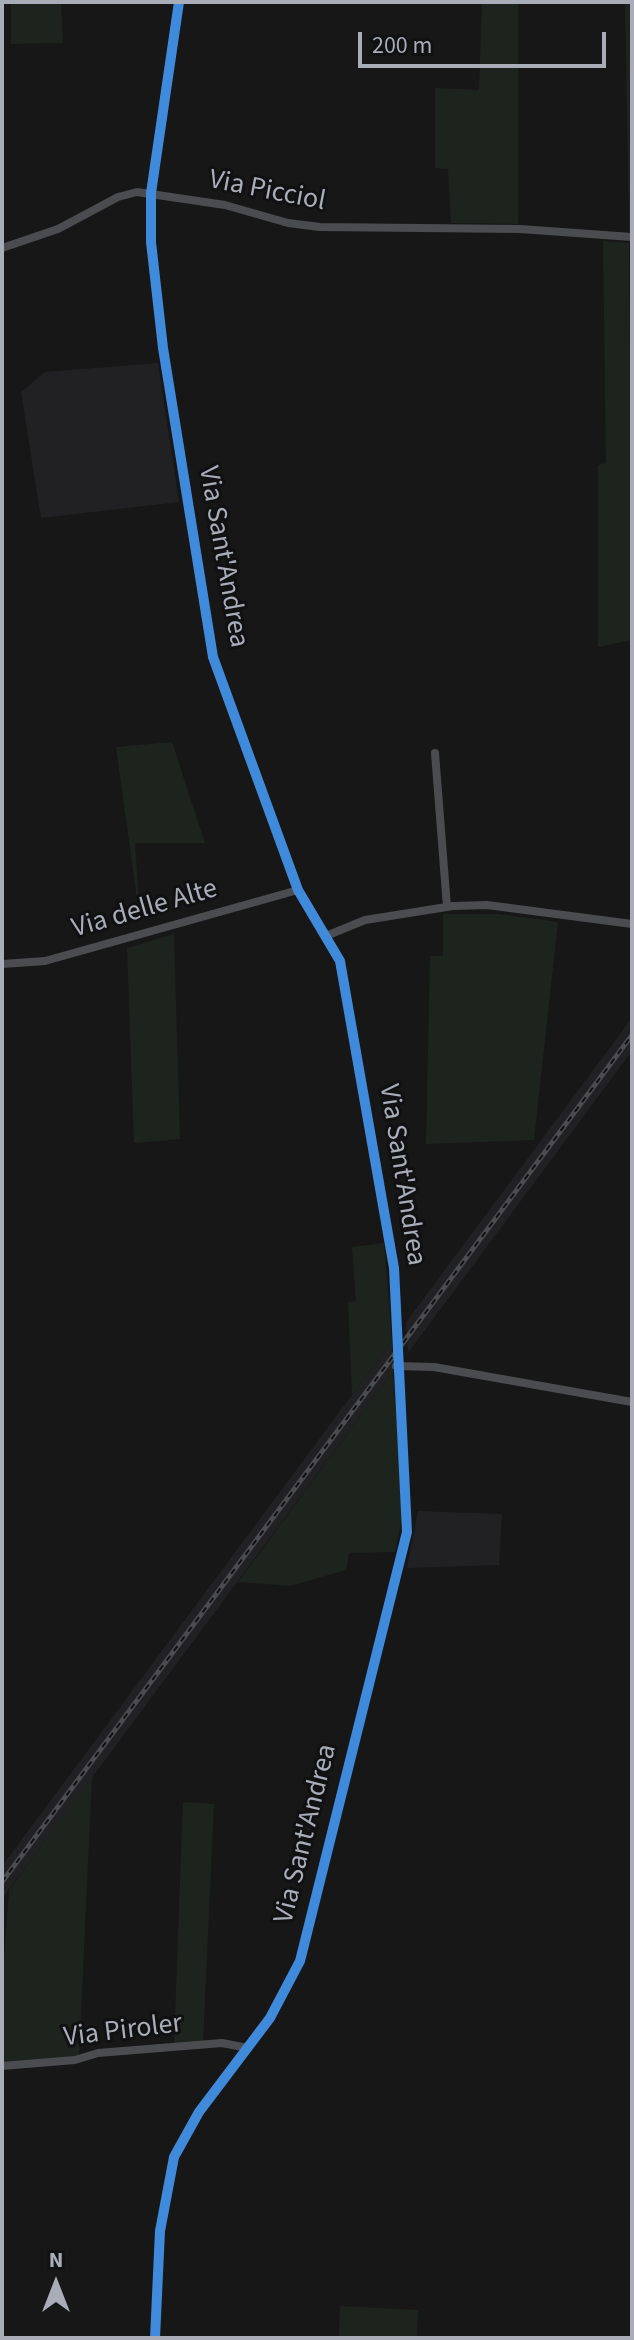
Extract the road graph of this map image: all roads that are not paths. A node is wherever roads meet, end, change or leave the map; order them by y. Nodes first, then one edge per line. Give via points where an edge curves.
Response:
1 (179, 2) edge
2 (151, 193) junction
3 (632, 237) edge
4 (2, 248) edge
5 (435, 753) dead end
6 (298, 890) junction
7 (447, 907) junction
8 (632, 924) edge
9 (326, 936) junction
10 (2, 964) edge
11 (396, 1366) junction
12 (632, 1402) edge
13 (248, 2048) junction
14 (2, 2066) edge
15 (155, 2338) edge

1 - 2 street, Via Sant'Andrea
2 - 3 street, Via Picciol via 320,227 520,229
2 - 4 street, Via Picciol via 118,197 58,229
2 - 6 street, Via Sant'Andrea via 163,348 213,657
5 - 7 street
6 - 9 street, Via Sant'Andrea
6 - 10 street, Via delle Alte via 45,961
7 - 8 street via 487,905
7 - 9 street via 365,920
9 - 11 street, Via Sant'Andrea via 340,961 391,1253
11 - 12 street via 434,1367
11 - 13 street, Via Sant'Andrea via 407,1532 300,1961
13 - 14 street, Via Piroler via 222,2043
13 - 15 street, Via Sant'Andrea via 199,2112 174,2157 160,2231

